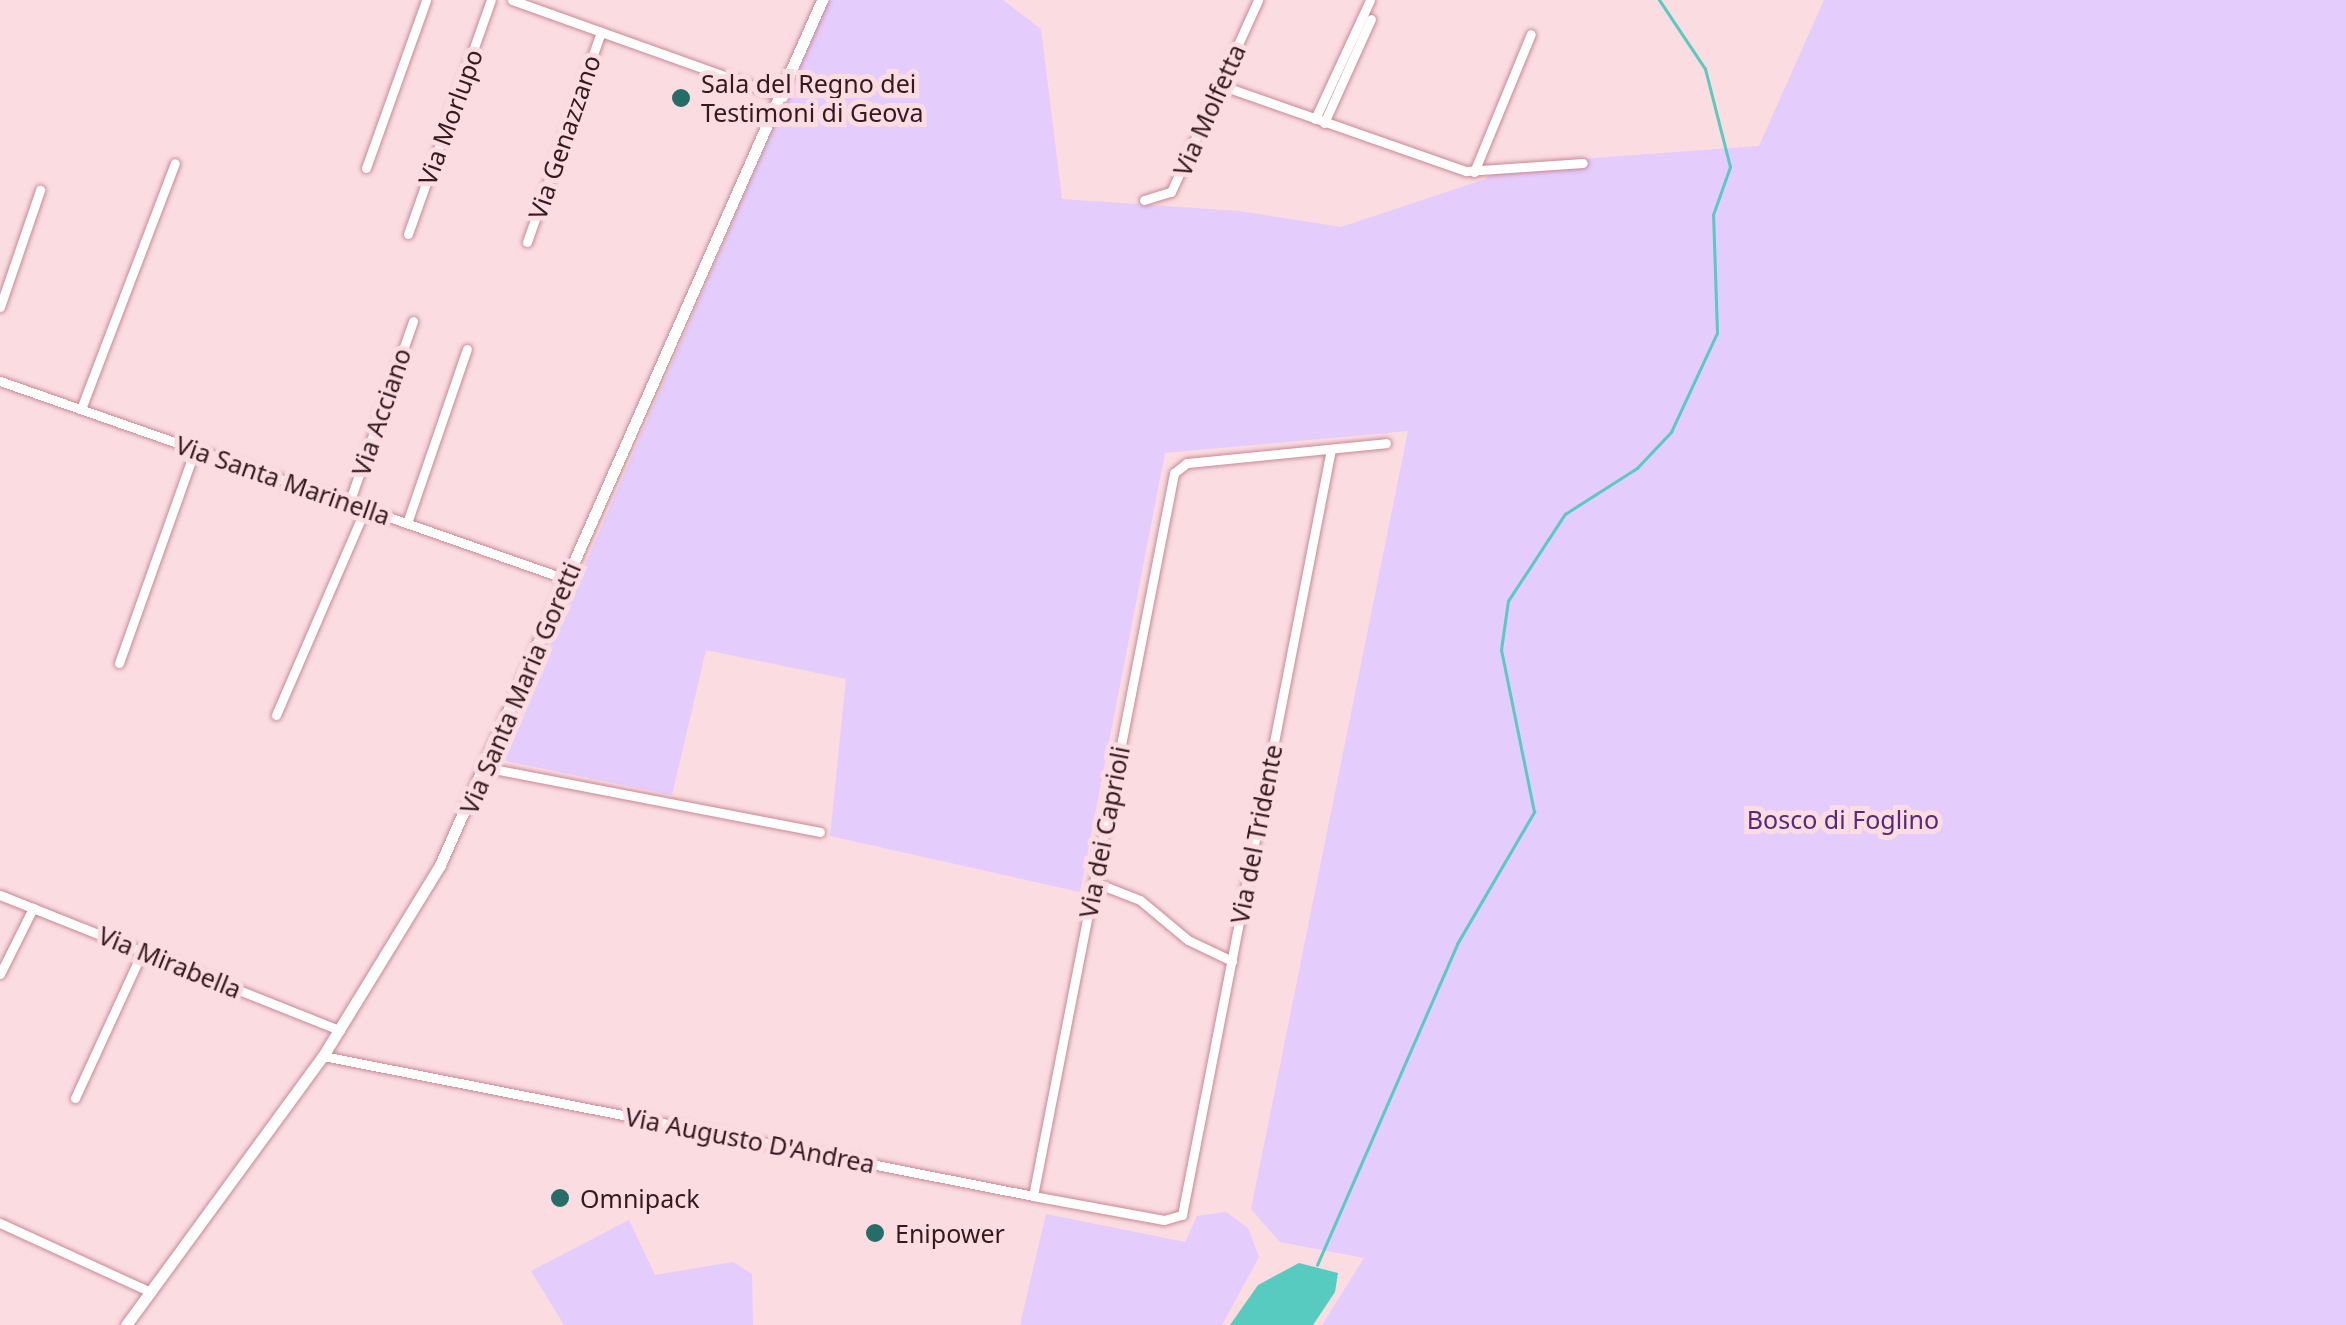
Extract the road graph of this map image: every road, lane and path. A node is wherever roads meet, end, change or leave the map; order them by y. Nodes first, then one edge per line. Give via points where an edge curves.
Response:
1 (426, 0) edge
2 (492, 0) edge
3 (512, 0) edge
4 (1258, 0) edge
5 (1370, 0) edge
6 (819, 1) edge
7 (1371, 19) dead end
8 (601, 32) junction
9 (1531, 34) dead end
10 (1220, 85) junction
11 (783, 97) junction
12 (1319, 121) junction
13 (174, 163) dead end
14 (1582, 163) dead end
15 (366, 168) dead end
16 (1474, 172) junction
17 (40, 190) dead end
18 (1144, 200) dead end
19 (408, 234) dead end
20 (528, 242) dead end
21 (0, 306) edge
22 (413, 321) dead end
23 (467, 349) dead end
24 (0, 380) edge
25 (81, 409) junction
26 (1386, 443) dead end
27 (1331, 448) junction
28 (194, 449) junction
29 (349, 503) junction
30 (366, 509) junction
31 (406, 523) junction
32 (566, 580) junction
33 (119, 663) dead end
34 (276, 715) dead end
35 (488, 768) junction
36 (820, 832) dead end
37 (1094, 882) junction
38 (0, 895) edge
39 (33, 908) junction
40 (143, 950) junction
41 (1232, 962) junction
42 (0, 974) edge
43 (340, 1030) junction
44 (323, 1056) junction
45 (74, 1098) dead end
46 (1033, 1196) junction
47 (1178, 1217) joint
48 (0, 1223) edge
49 (150, 1292) junction
50 (126, 1325) edge

1 - 15 street
2 - 19 street, Via Morlupo
3 - 8 street
4 - 10 street, Via Molfetta
5 - 12 street
6 - 11 main road, Via Santa Maria Goretti
7 - 12 street
8 - 11 street
8 - 20 street, Via Genazzano
9 - 16 street
10 - 12 street
10 - 18 street, Via Molfetta via 1172,192
11 - 32 main road, Via Santa Maria Goretti
12 - 16 street
13 - 25 street
14 - 16 street
17 - 21 street
22 - 29 street, Via Acciano
23 - 31 street
24 - 25 street, Via Santa Marinella
25 - 28 street, Via Santa Marinella
26 - 27 street
27 - 37 street, Via dei Caprioli via 1177,468
27 - 41 street, Via del Tridente
28 - 29 street, Via Santa Marinella
28 - 33 street
29 - 30 street, Via Santa Marinella
30 - 31 street, Via Santa Marinella
30 - 34 street
31 - 32 street, Via Santa Marinella
32 - 35 main road, Via Santa Maria Goretti
35 - 36 street
35 - 43 main road, Via Santa Maria Goretti via 433,878
37 - 41 street via 1134,897 1188,940
37 - 46 street, Via dei Caprioli
38 - 39 street, Via Mirabella
39 - 40 street, Via Mirabella
39 - 42 street
40 - 43 street, Via Mirabella
40 - 45 street
41 - 47 street, Via del Tridente via 1186,1208
43 - 44 main road, Via Santa Maria Goretti
44 - 46 street, Via Augusto D'Andrea
44 - 49 main road, Via Santa Maria Goretti
46 - 47 street, Via Augusto D'Andrea
48 - 49 street
49 - 50 main road, Via Santa Maria Goretti

